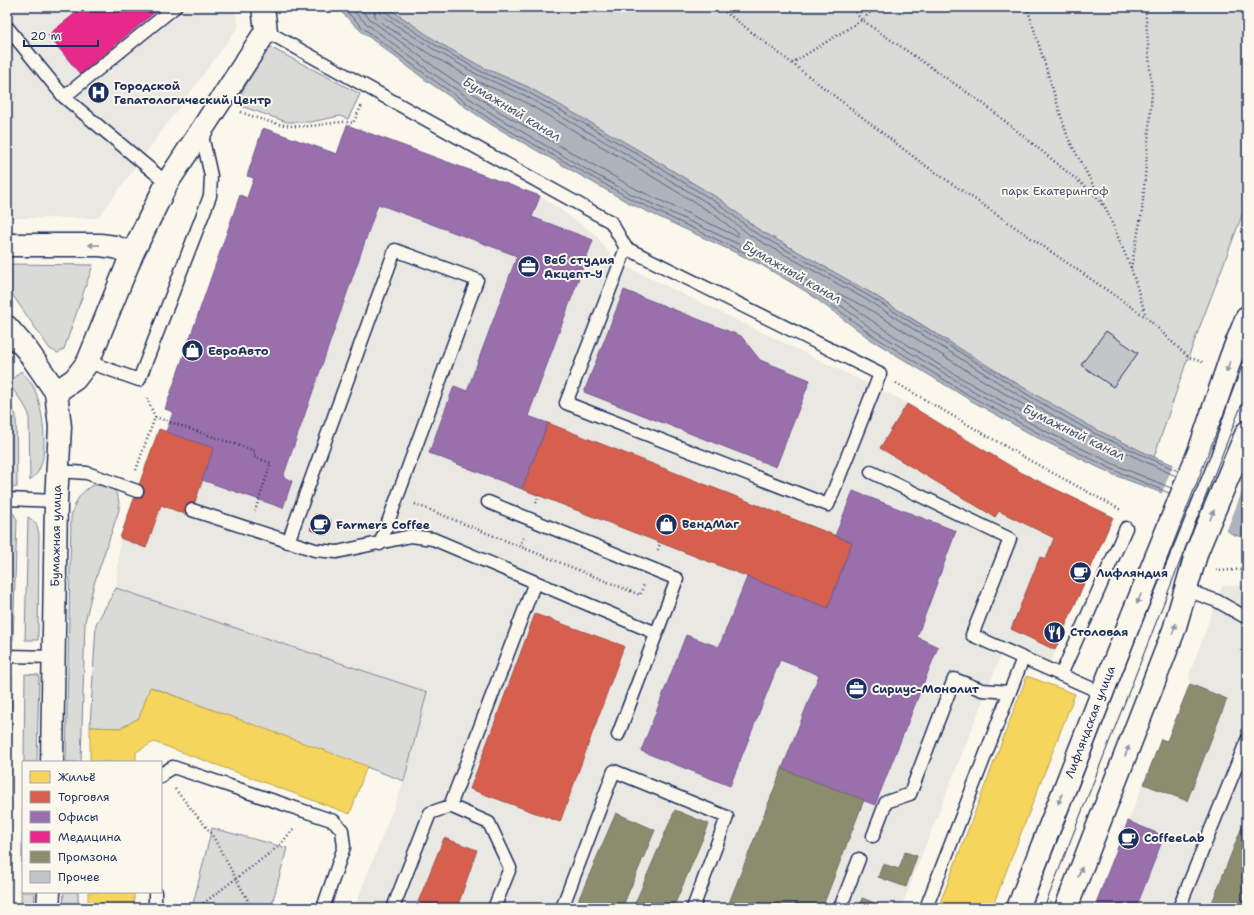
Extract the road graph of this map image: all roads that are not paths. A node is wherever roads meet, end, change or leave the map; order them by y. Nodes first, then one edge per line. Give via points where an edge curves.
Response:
1 (175, 7) edge
2 (263, 7) edge
3 (7, 26) edge
4 (266, 30) junction
5 (64, 97) junction
6 (201, 131) junction
7 (167, 183) junction
8 (7, 245) edge
9 (626, 248) junction
10 (132, 254) junction
11 (1247, 317) edge
12 (7, 327) edge
13 (88, 362) junction
14 (56, 392) junction
15 (1247, 432) edge
16 (58, 471) junction
17 (871, 472) dead end
18 (134, 489) road end
19 (7, 499) edge
20 (56, 501) junction
21 (488, 502) dead end
22 (192, 510) dead end
23 (1126, 528) dead end
24 (288, 542) junction
25 (380, 544) junction
26 (535, 582) junction
27 (1186, 590) junction
28 (1247, 618) edge
29 (656, 633) junction
30 (7, 656) edge
31 (54, 657) junction
32 (1023, 658) junction
33 (1061, 675) junction
34 (1010, 692) junction
35 (1102, 693) junction
36 (618, 735) dead end
37 (1247, 740) edge
38 (52, 761) edge
39 (162, 775) edge
40 (450, 806) junction
41 (873, 836) dead end
42 (859, 859) dead end
43 (48, 893) edge
44 (155, 893) edge
45 (48, 908) edge
46 (155, 908) edge
47 (323, 908) edge
48 (393, 908) edge
49 (494, 908) edge
50 (562, 908) edge
51 (693, 908) edge
52 (840, 908) edge
53 (926, 908) edge
54 (1018, 908) edge
55 (1066, 908) edge
56 (1179, 908) edge

1 - 5 lane
2 - 4 street
3 - 5 lane
4 - 6 street
4 - 9 lane via 611,222
5 - 7 lane
6 - 7 street
6 - 13 lane via 211,176 210,196 139,380
7 - 10 street
10 -> 8 street via 115,247 100,245
9 - 9 lane via 880,374 828,505 566,403
10 - 13 street
11 -> 35 street, Лифляндская улица via 1199,452
12 - 14 street, Бумажная улица
13 - 14 street via 75,379
14 - 16 street, Бумажная улица via 60,426
27 -> 15 street via 1197,551
16 - 18 lane via 87,473
16 - 20 street, Бумажная улица
17 - 32 lane via 1010,539 972,635
19 - 20 lane
20 - 31 street, Бумажная улица
21 - 29 lane via 676,579
22 - 24 lane
23 - 33 lane
24 - 25 lane via 315,550 337,552
24 - 25 lane via 396,250 477,280
25 - 26 lane via 411,536 432,539
26 - 29 lane
26 - 40 lane
27 - 28 lane via 1217,601
55 -> 27 street via 1174,630
29 - 36 lane
30 - 31 lane
31 - 38 street, Бумажная улица
32 - 33 lane
32 - 34 lane
33 - 35 lane
34 - 41 lane via 982,690 954,679 910,794 886,802
34 - 53 lane
35 -> 54 street, Лифляндская улица
37 - 56 lane
39 - 47 lane via 173,767 334,821 342,830 344,847
40 - 48 lane via 430,814
40 - 49 lane via 489,823 510,868
42 - 52 lane
43 - 45 street
44 - 46 lane
50 - 51 lane via 614,772 727,817

